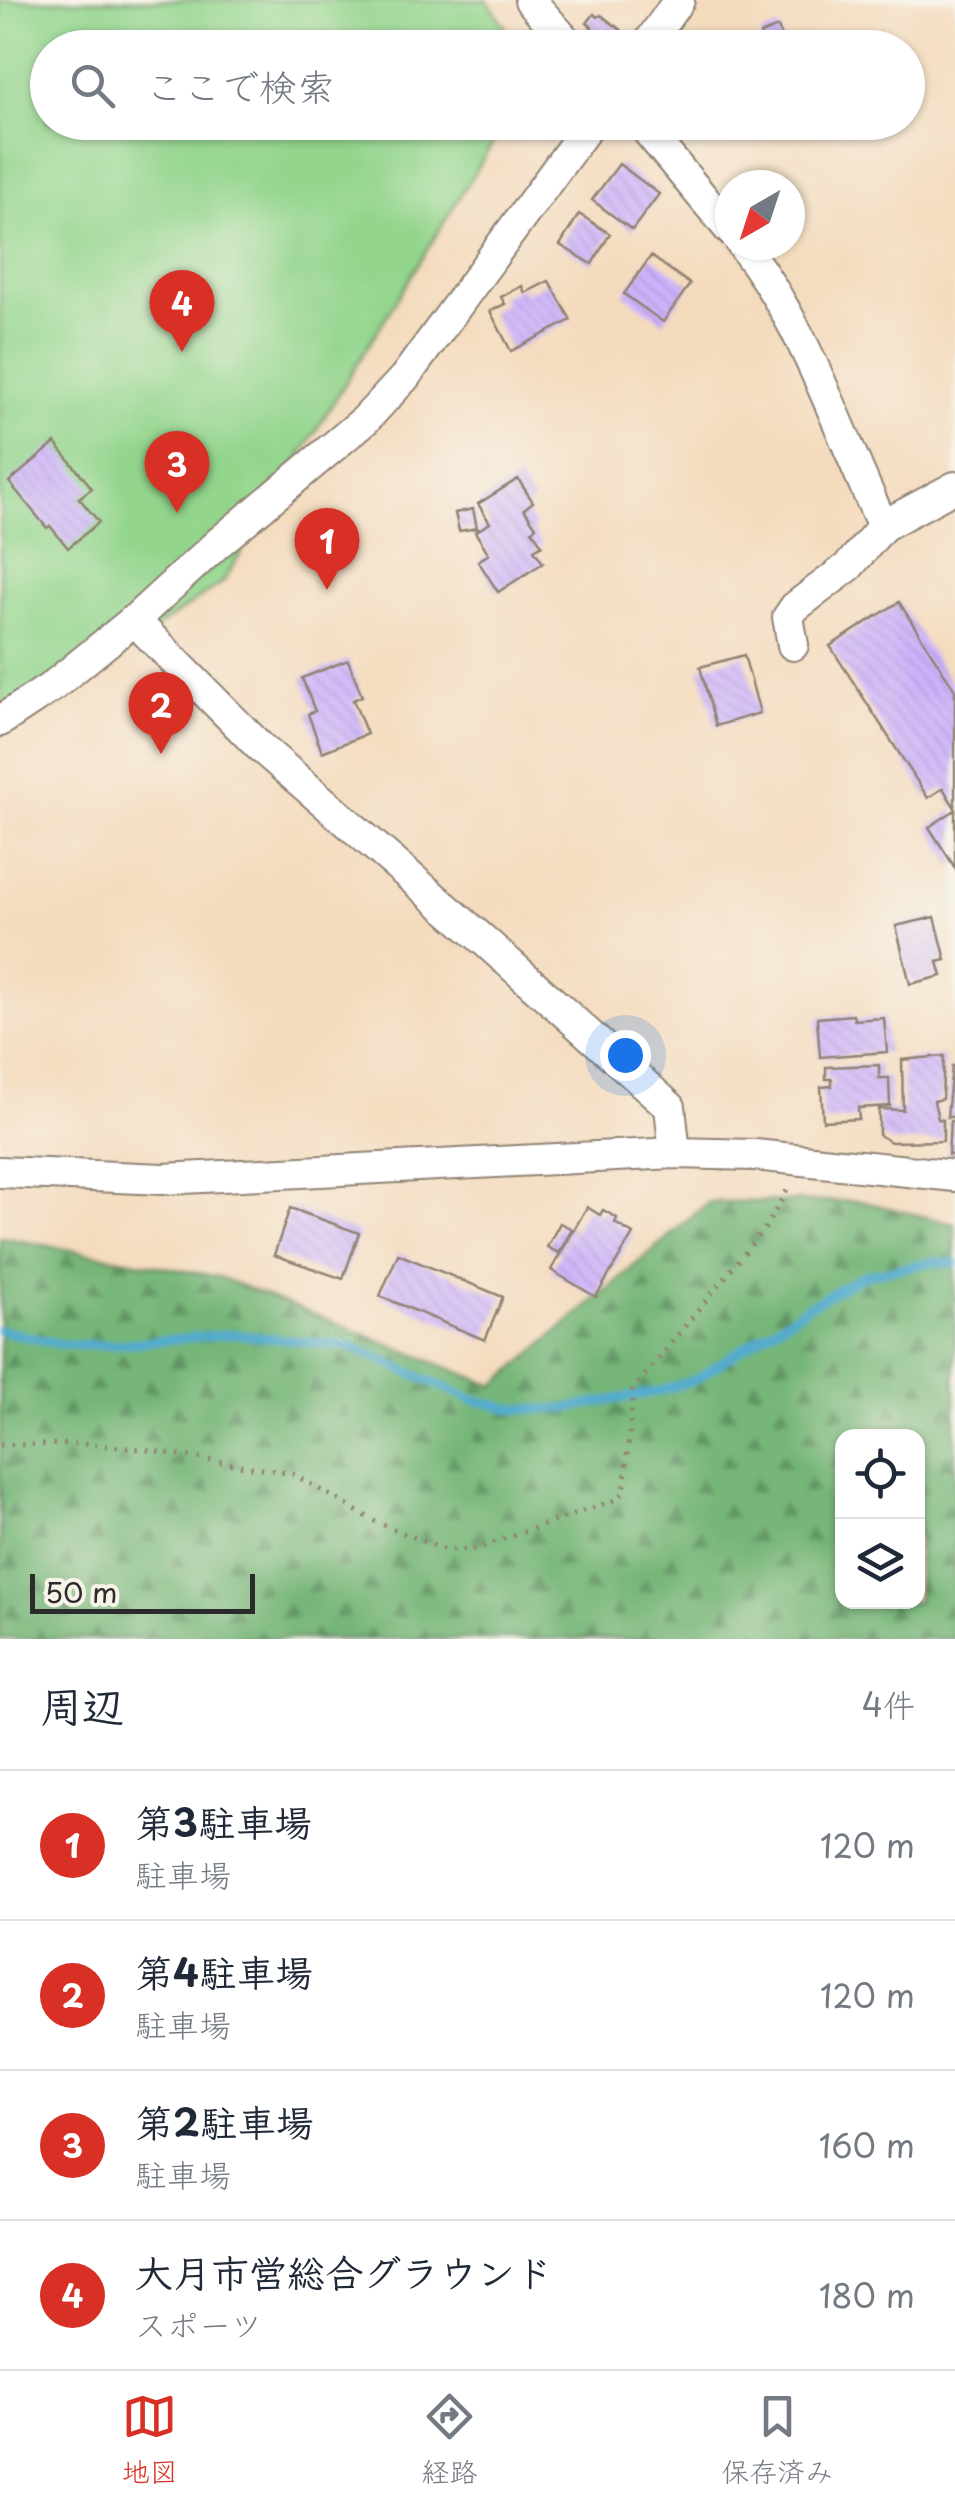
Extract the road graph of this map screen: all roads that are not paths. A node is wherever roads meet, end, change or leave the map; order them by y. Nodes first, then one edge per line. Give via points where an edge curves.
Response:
1 (530, 0) edge
2 (680, 0) edge
3 (556, 30) edge
4 (658, 30) edge
5 (578, 140) edge
6 (655, 140) edge
7 (715, 212) edge
8 (751, 260) edge
9 (955, 487) edge
10 (883, 526) junction
11 (134, 620) junction
12 (793, 645) dead end
13 (0, 721) edge
14 (675, 1153) junction
15 (0, 1172) edge
16 (955, 1176) edge

1 - 3 street
2 - 4 street
5 - 11 street via 405,377
6 - 7 street
8 - 10 street via 803,347
9 - 10 street
10 - 12 street via 848,566 795,607 788,617
11 - 13 street
11 - 14 street via 259,746 670,1107
14 - 15 street via 164,1179
14 - 16 street

